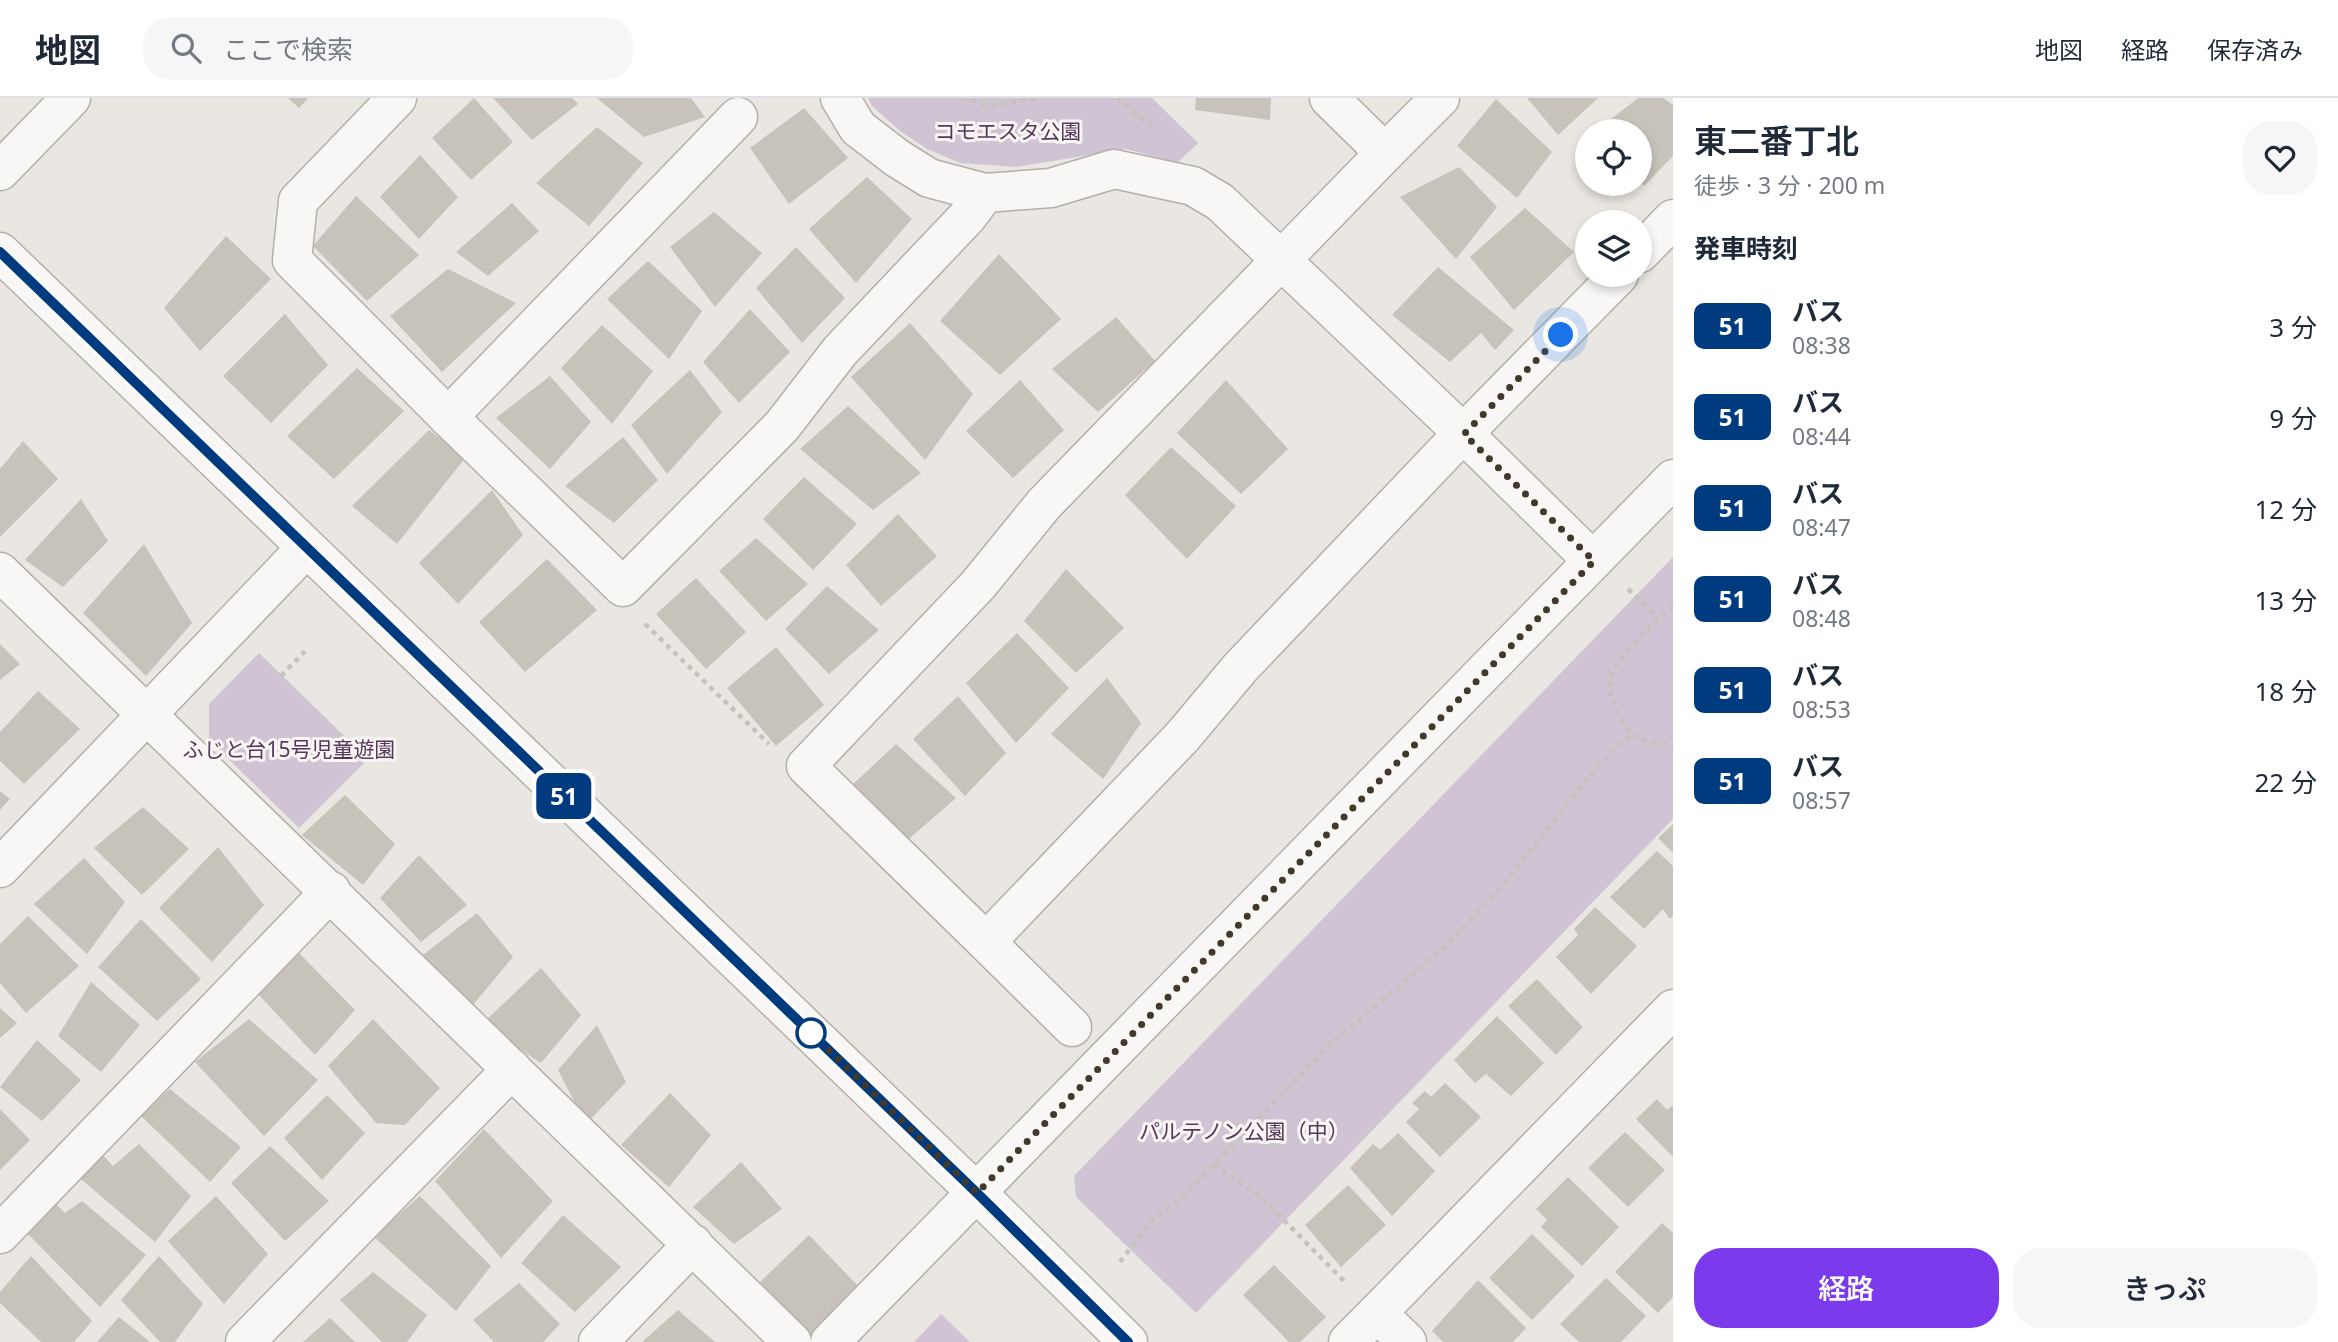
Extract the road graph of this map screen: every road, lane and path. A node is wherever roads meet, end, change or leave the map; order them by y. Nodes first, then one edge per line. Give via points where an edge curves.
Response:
1 (71, 98) edge
2 (397, 98) edge
3 (840, 98) edge
4 (962, 98) edge
5 (1042, 98) edge
6 (1329, 98) edge
7 (1440, 98) edge
8 (738, 117) dead end
9 (1385, 153) junction
10 (0, 171) edge
11 (985, 193) junction
12 (1673, 219) edge
13 (1652, 241) edge
14 (0, 252) edge
15 (1281, 260) junction
16 (1607, 287) edge
17 (448, 417) junction
18 (1464, 434) junction
19 (1673, 478) edge
20 (306, 548) junction
21 (0, 572) edge
22 (1608, 573) junction
23 (623, 587) junction
24 (1673, 606) edge
25 (1658, 617) junction
26 (305, 651) dead end
27 (281, 676) dead end
28 (148, 713) junction
29 (1632, 733) junction
30 (1673, 746) edge
31 (806, 766) junction
32 (0, 868) edge
33 (331, 891) junction
34 (986, 942) junction
35 (1673, 1009) edge
36 (1072, 1027) dead end
37 (512, 1069) junction
38 (1213, 1164) junction
39 (977, 1193) junction
40 (0, 1234) edge
41 (693, 1244) junction
42 (1120, 1262) dead end
43 (1377, 1313) junction
44 (245, 1342) edge
45 (598, 1342) edge
46 (792, 1342) edge
47 (830, 1342) edge
48 (1128, 1342) edge
49 (1348, 1342) edge
50 (1407, 1342) edge

1 - 10 street
2 - 17 street via 298,201 292,260
3 - 11 street via 858,128 897,158 929,178
4 - 5 path via 991,104
6 - 9 street
7 - 9 street
8 - 17 street
9 - 15 street
11 - 15 street via 1051,188 1114,169 1193,186 1220,202
11 - 23 street via 839,351 782,426
12 - 13 street
14 - 20 street
15 - 18 street
15 - 31 street via 1044,504 978,585
16 - 18 street
17 - 23 street
18 - 22 street
18 - 34 street
19 - 22 street
20 - 28 street
20 - 39 street
21 - 28 street
22 - 25 path
22 - 39 street
23 - 31 path via 635,614 783,758
24 - 25 path
25 - 29 path via 1611,672 1608,687 1613,702
26 - 27 path
28 - 32 street
28 - 33 street
29 - 30 path via 1654,744
29 - 38 path via 1590,775 1447,945 1326,1048
31 - 34 street
33 - 37 street
33 - 40 street
34 - 36 street
35 - 43 street
37 - 41 street
37 - 44 street
38 - 42 path via 1181,1199 1151,1221
38 - 43 path via 1262,1198
39 - 47 street
39 - 48 street
41 - 45 street
41 - 46 street
43 - 49 street
43 - 50 street

